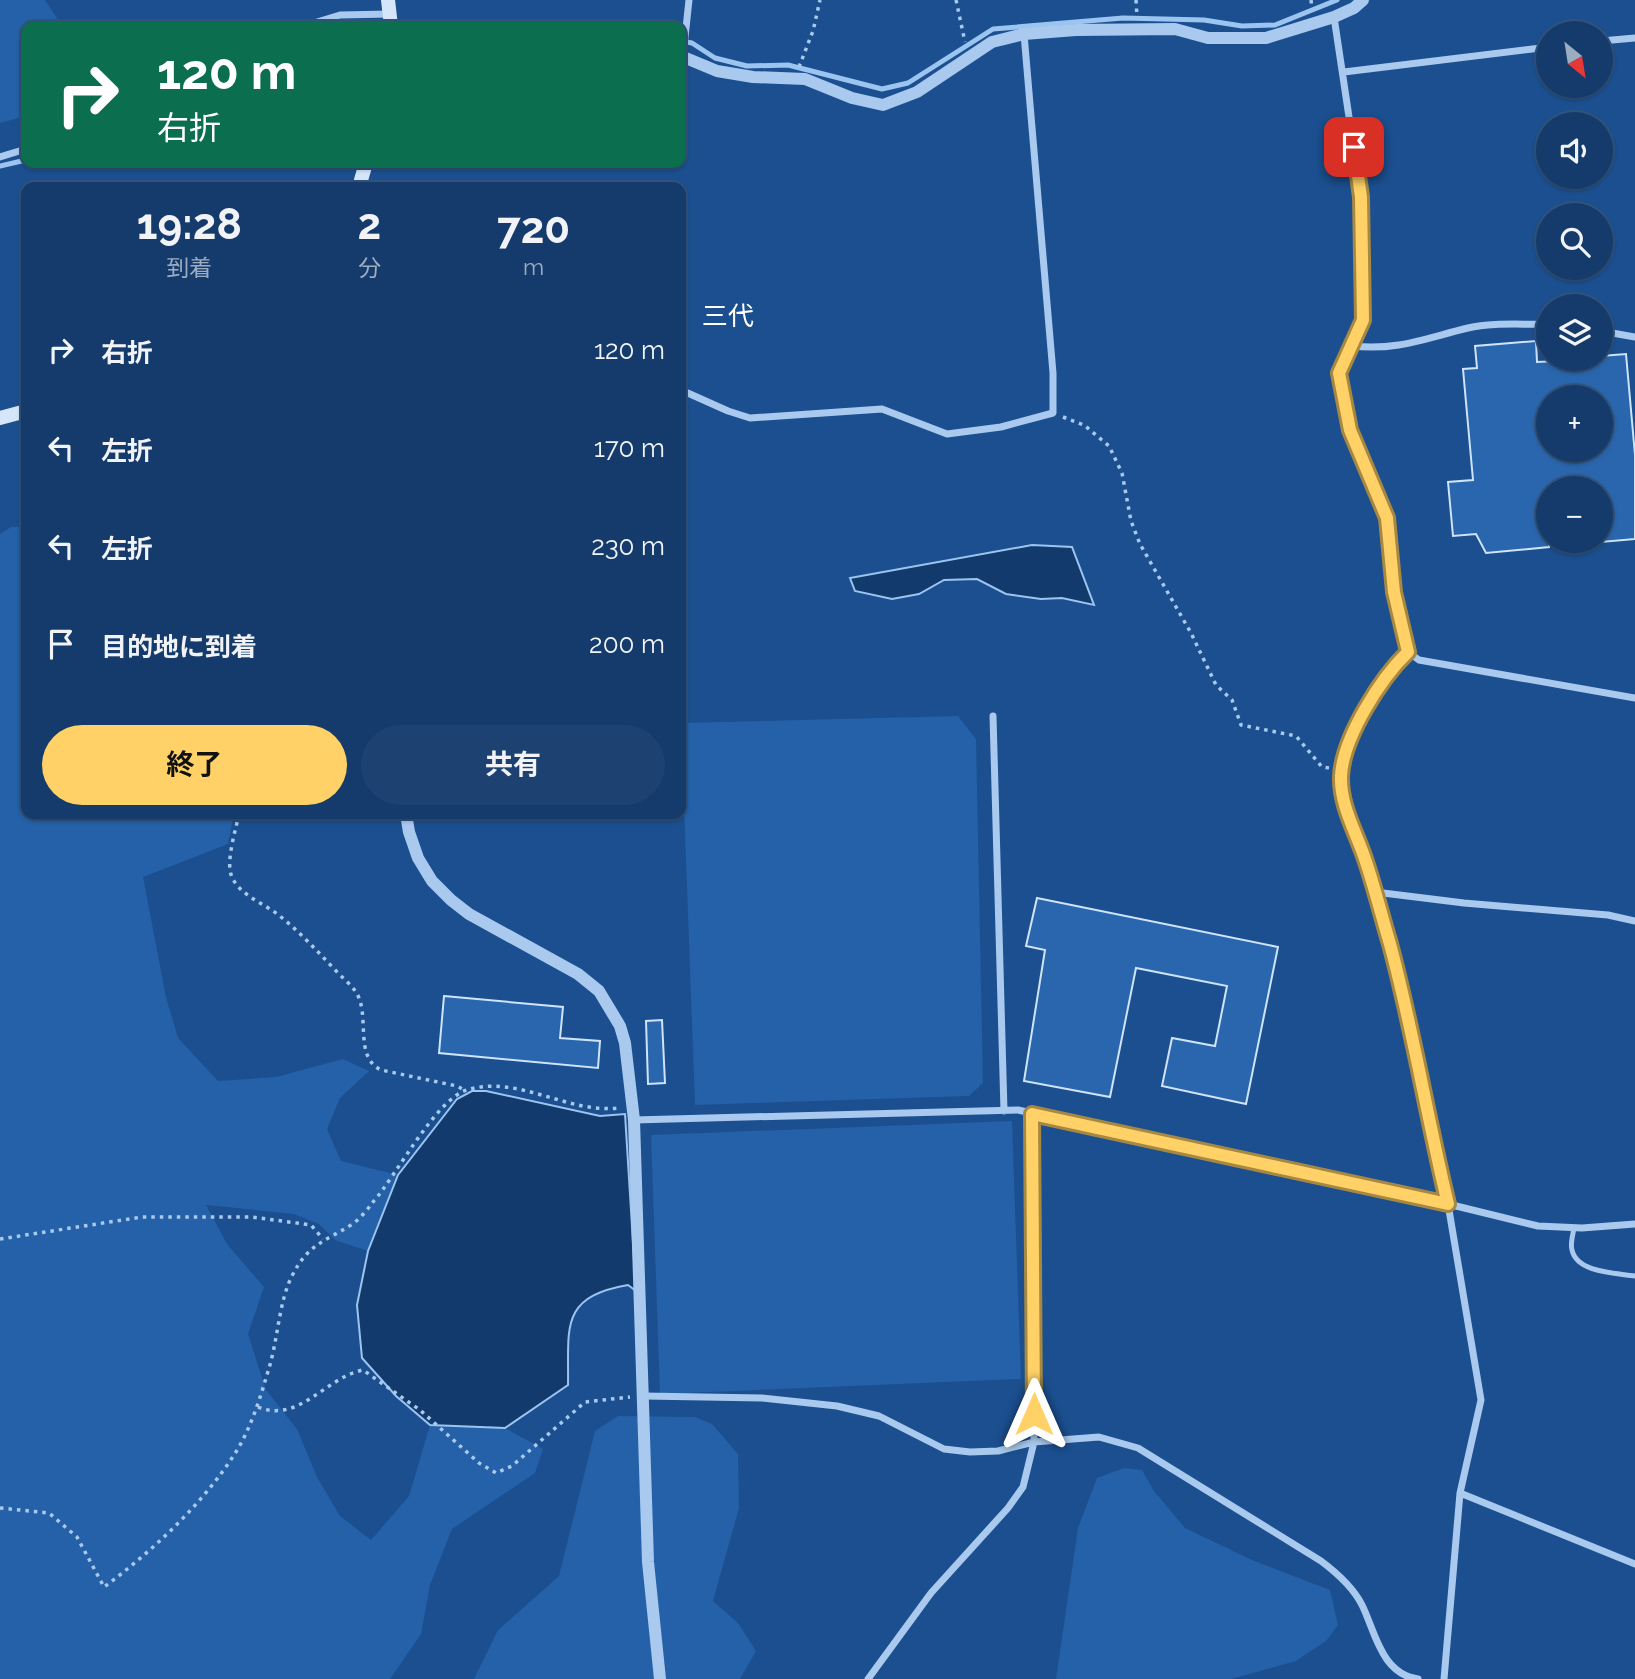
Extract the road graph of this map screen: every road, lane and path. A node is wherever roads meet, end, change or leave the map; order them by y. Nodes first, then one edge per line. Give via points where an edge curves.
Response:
1 (689, 0) edge
2 (820, 0) edge
3 (956, 0) edge
4 (1363, 0) edge
5 (390, 14) edge
6 (1334, 17) junction
7 (320, 21) edge
8 (686, 24) edge
9 (1024, 34) junction
10 (1635, 38) edge
11 (1614, 40) edge
12 (1536, 49) edge
13 (968, 57) junction
14 (686, 58) edge
15 (1344, 72) junction
16 (796, 79) junction
17 (21, 151) edge
18 (0, 157) edge
19 (1536, 324) edge
20 (1613, 333) edge
21 (1635, 337) edge
22 (1352, 346) junction
23 (686, 392) edge
24 (21, 412) edge
25 (1053, 413) junction
26 (0, 418) edge
27 (1408, 652) junction
28 (1635, 698) edge
29 (993, 716) dead end
30 (1343, 769) junction
31 (238, 819) edge
32 (407, 819) edge
33 (1375, 892) junction
34 (1635, 920) edge
35 (464, 1090) junction
36 (632, 1106) junction
37 (1004, 1111) junction
38 (1032, 1114) junction
39 (634, 1120) junction
40 (1448, 1204) junction
41 (1635, 1224) edge
42 (1574, 1228) junction
43 (0, 1239) edge
44 (323, 1239) junction
45 (1635, 1276) edge
46 (644, 1396) junction
47 (258, 1407) junction
48 (1034, 1441) junction
49 (1460, 1493) junction
50 (0, 1508) edge
51 (1635, 1564) edge
52 (660, 1679) edge
53 (868, 1679) edge
54 (1418, 1679) edge
55 (1444, 1679) edge

1 - 8 street
2 - 16 path
3 - 13 path
4 - 6 street
5 - 7 street via 340,15
6 - 9 street via 1266,38 1208,38 1175,29
6 - 15 street
9 - 13 street via 992,42
9 - 25 street
10 - 11 street
12 - 15 street
13 - 16 street via 917,92 883,105
14 - 16 street via 717,72
15 - 22 street via 1361,197 1363,320
17 - 18 street
19 - 22 street via 1471,327 1416,343
20 - 21 street
22 - 27 street via 1339,373 1350,430 1387,518 1394,592
23 - 25 street via 750,418 882,409 947,434 1001,427
24 - 26 main road
25 - 30 path via 1084,425 1109,446 1122,473 1130,521 1140,544 1216,685 1232,700 1241,725 1296,736 1322,767
27 - 28 street via 1419,660
27 - 30 street via 1383,678 1346,751
29 - 37 street
30 - 33 street via 1344,805
31 - 35 path via 231,877 279,914 351,985 363,1013 366,1057 373,1066
32 - 36 street via 418,858 450,900 578,974 598,991 620,1026
33 - 34 street
33 - 40 street via 1405,998
35 - 36 path via 482,1086 524,1090 576,1103
35 - 44 path via 434,1118 353,1224
36 - 39 street
37 - 38 street
37 - 39 street
38 - 40 street
38 - 48 street
39 - 46 street
40 - 42 street via 1538,1226
40 - 49 street via 1480,1400
41 - 42 street
42 - 45 lane via 1571,1249 1585,1267
43 - 44 path via 142,1217 220,1216 311,1225
44 - 47 path via 306,1253 286,1290
46 - 47 path via 585,1402 512,1466 496,1473 363,1370 350,1372 290,1410
46 - 48 street via 762,1398 837,1406 879,1416 944,1449 970,1452 998,1451
46 - 52 street via 648,1562
47 - 50 path via 239,1446 205,1496 104,1587 77,1537 49,1513
48 - 53 street via 1023,1487 932,1593
48 - 54 street via 1099,1437 1138,1448 1182,1474 1337,1573 1362,1604 1379,1649 1394,1666
49 - 51 street
49 - 55 street

